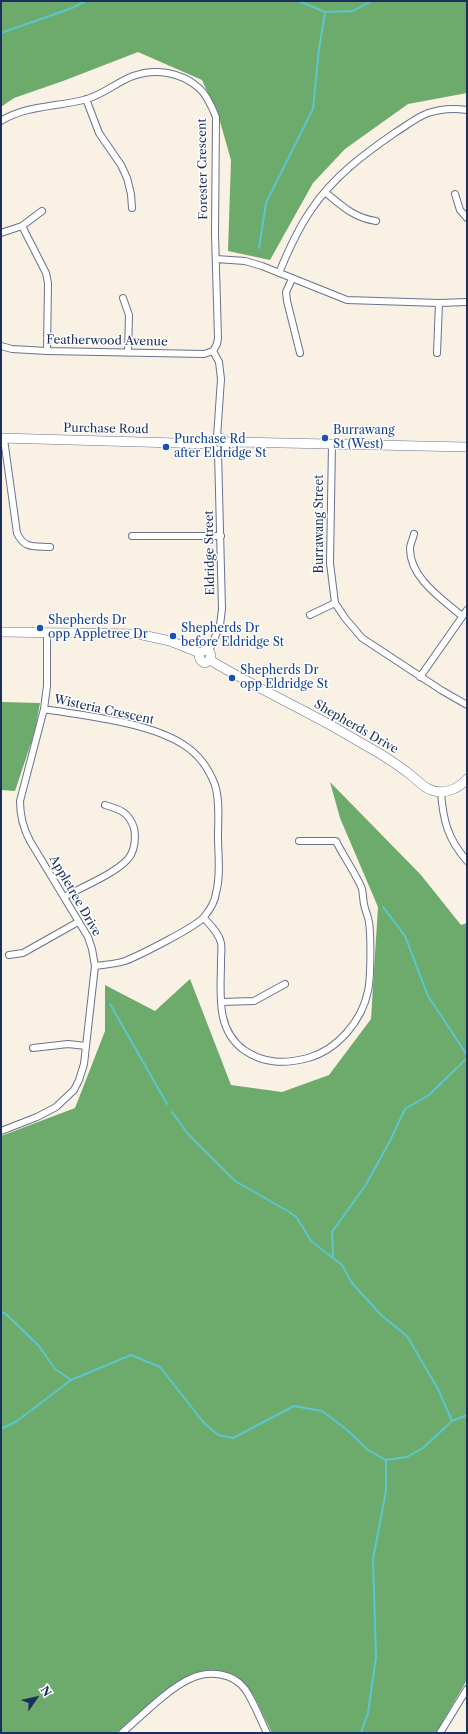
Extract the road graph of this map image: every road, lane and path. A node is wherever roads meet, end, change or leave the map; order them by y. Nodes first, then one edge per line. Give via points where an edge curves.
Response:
1 (86, 99) junction
2 (467, 110) edge
3 (1, 121) edge
4 (325, 192) junction
5 (455, 194) dead end
6 (132, 208) dead end
7 (42, 211) dead end
8 (467, 218) edge
9 (376, 221) dead end
10 (22, 226) junction
11 (1, 233) edge
12 (216, 259) junction
13 (279, 273) junction
14 (292, 279) junction
15 (123, 298) dead end
16 (467, 302) edge
17 (439, 303) junction
18 (1, 346) edge
19 (47, 351) junction
20 (213, 352) junction
21 (128, 353) junction
22 (300, 353) dead end
23 (437, 353) dead end
24 (2, 438) edge
25 (214, 441) junction
26 (226, 444) junction
27 (332, 444) junction
28 (467, 447) edge
29 (218, 452) junction
30 (414, 534) dead end
31 (132, 536) dead end
32 (221, 536) junction
33 (50, 547) dead end
34 (336, 603) junction
35 (467, 610) edge
36 (310, 615) dead end
37 (462, 616) junction
38 (1, 632) edge
39 (47, 633) junction
40 (207, 655) junction
41 (420, 677) junction
42 (467, 705) edge
43 (44, 709) junction
44 (467, 779) edge
45 (441, 792) junction
46 (105, 805) dead end
47 (298, 841) dead end
48 (467, 862) edge
49 (64, 897) junction
50 (204, 918) junction
51 (78, 922) junction
52 (9, 955) dead end
53 (95, 966) junction
54 (285, 984) dead end
55 (221, 1002) junction
56 (86, 1046) junction
57 (33, 1048) dead end
58 (1, 1130) edge
59 (467, 1689) edge
60 (122, 1733) edge
61 (267, 1733) edge
62 (440, 1733) edge

1 - 3 street, Forester Crescent via 17,113
1 - 6 street via 99,134 127,178
1 - 12 street, Forester Crescent via 144,72 176,75 200,89 211,104 216,117
2 - 4 street via 443,110 427,114 408,124 354,162
4 - 9 street via 352,214
4 - 13 street via 292,241
5 - 8 street via 460,210
7 - 10 street
10 - 11 street
10 - 19 street via 46,273 48,283
12 - 13 street via 245,261
12 - 20 street, Forester Crescent via 218,338
13 - 14 street
14 - 17 street via 347,300
14 - 22 street via 286,292
15 - 21 street via 129,315
16 - 17 street
17 - 23 street
18 - 19 street, Featherwood Avenue
19 - 21 street, Featherwood Avenue
20 - 21 street, Featherwood Avenue
20 - 25 street via 219,362 221,379
24 - 25 main road, Purchase Road
24 - 33 street via 18,537 28,546
25 - 26 main road via 222,438
25 - 29 main road via 214,450
26 - 27 main road
26 - 29 main road via 224,450
27 - 28 main road
27 - 34 street, Burrawang Street via 330,563
29 - 32 street, Eldridge Street
30 - 37 street via 410,548 412,561 420,576
31 - 32 street
32 - 40 street, Eldridge Street via 222,609 220,625
34 - 36 street
34 - 41 street, Burrawang Street via 362,638
35 - 37 street
37 - 41 street
38 - 39 main road, Shepherds Drive
39 - 40 main road, Shepherds Drive via 138,634 170,641
39 - 43 street, Appletree Drive via 47,686
40 - 45 main road, Shepherds Drive via 247,682 322,720 397,764 422,785
41 - 42 street, Burrawang Street
43 - 49 street, Appletree Drive via 20,801 20,814 30,841
43 - 50 street, Wisteria Crescent via 150,729 167,735 198,756 215,785 217,798 218,879 216,895
44 - 45 main road via 458,787
45 - 48 street via 446,827
46 - 49 street via 122,810 131,820 135,834 134,846 128,859 118,867
47 - 55 street via 336,841 361,888 369,922 368,991 363,1006 356,1020 332,1046 312,1057 281,1063 268,1061 244,1050 228,1034 221,1013
49 - 51 street, Appletree Drive
50 - 53 street, Wisteria Crescent via 192,927 126,960
50 - 55 street via 215,930 221,942
51 - 52 street via 23,953
51 - 53 street, Appletree Drive via 88,937
53 - 56 street, Appletree Drive
54 - 55 street via 254,1001
56 - 57 street via 68,1044
56 - 58 street, Appletree Drive via 79,1080 68,1096 56,1107 37,1118
59 - 62 street
60 - 61 street via 173,1689 191,1678 204,1674 226,1675 244,1688

